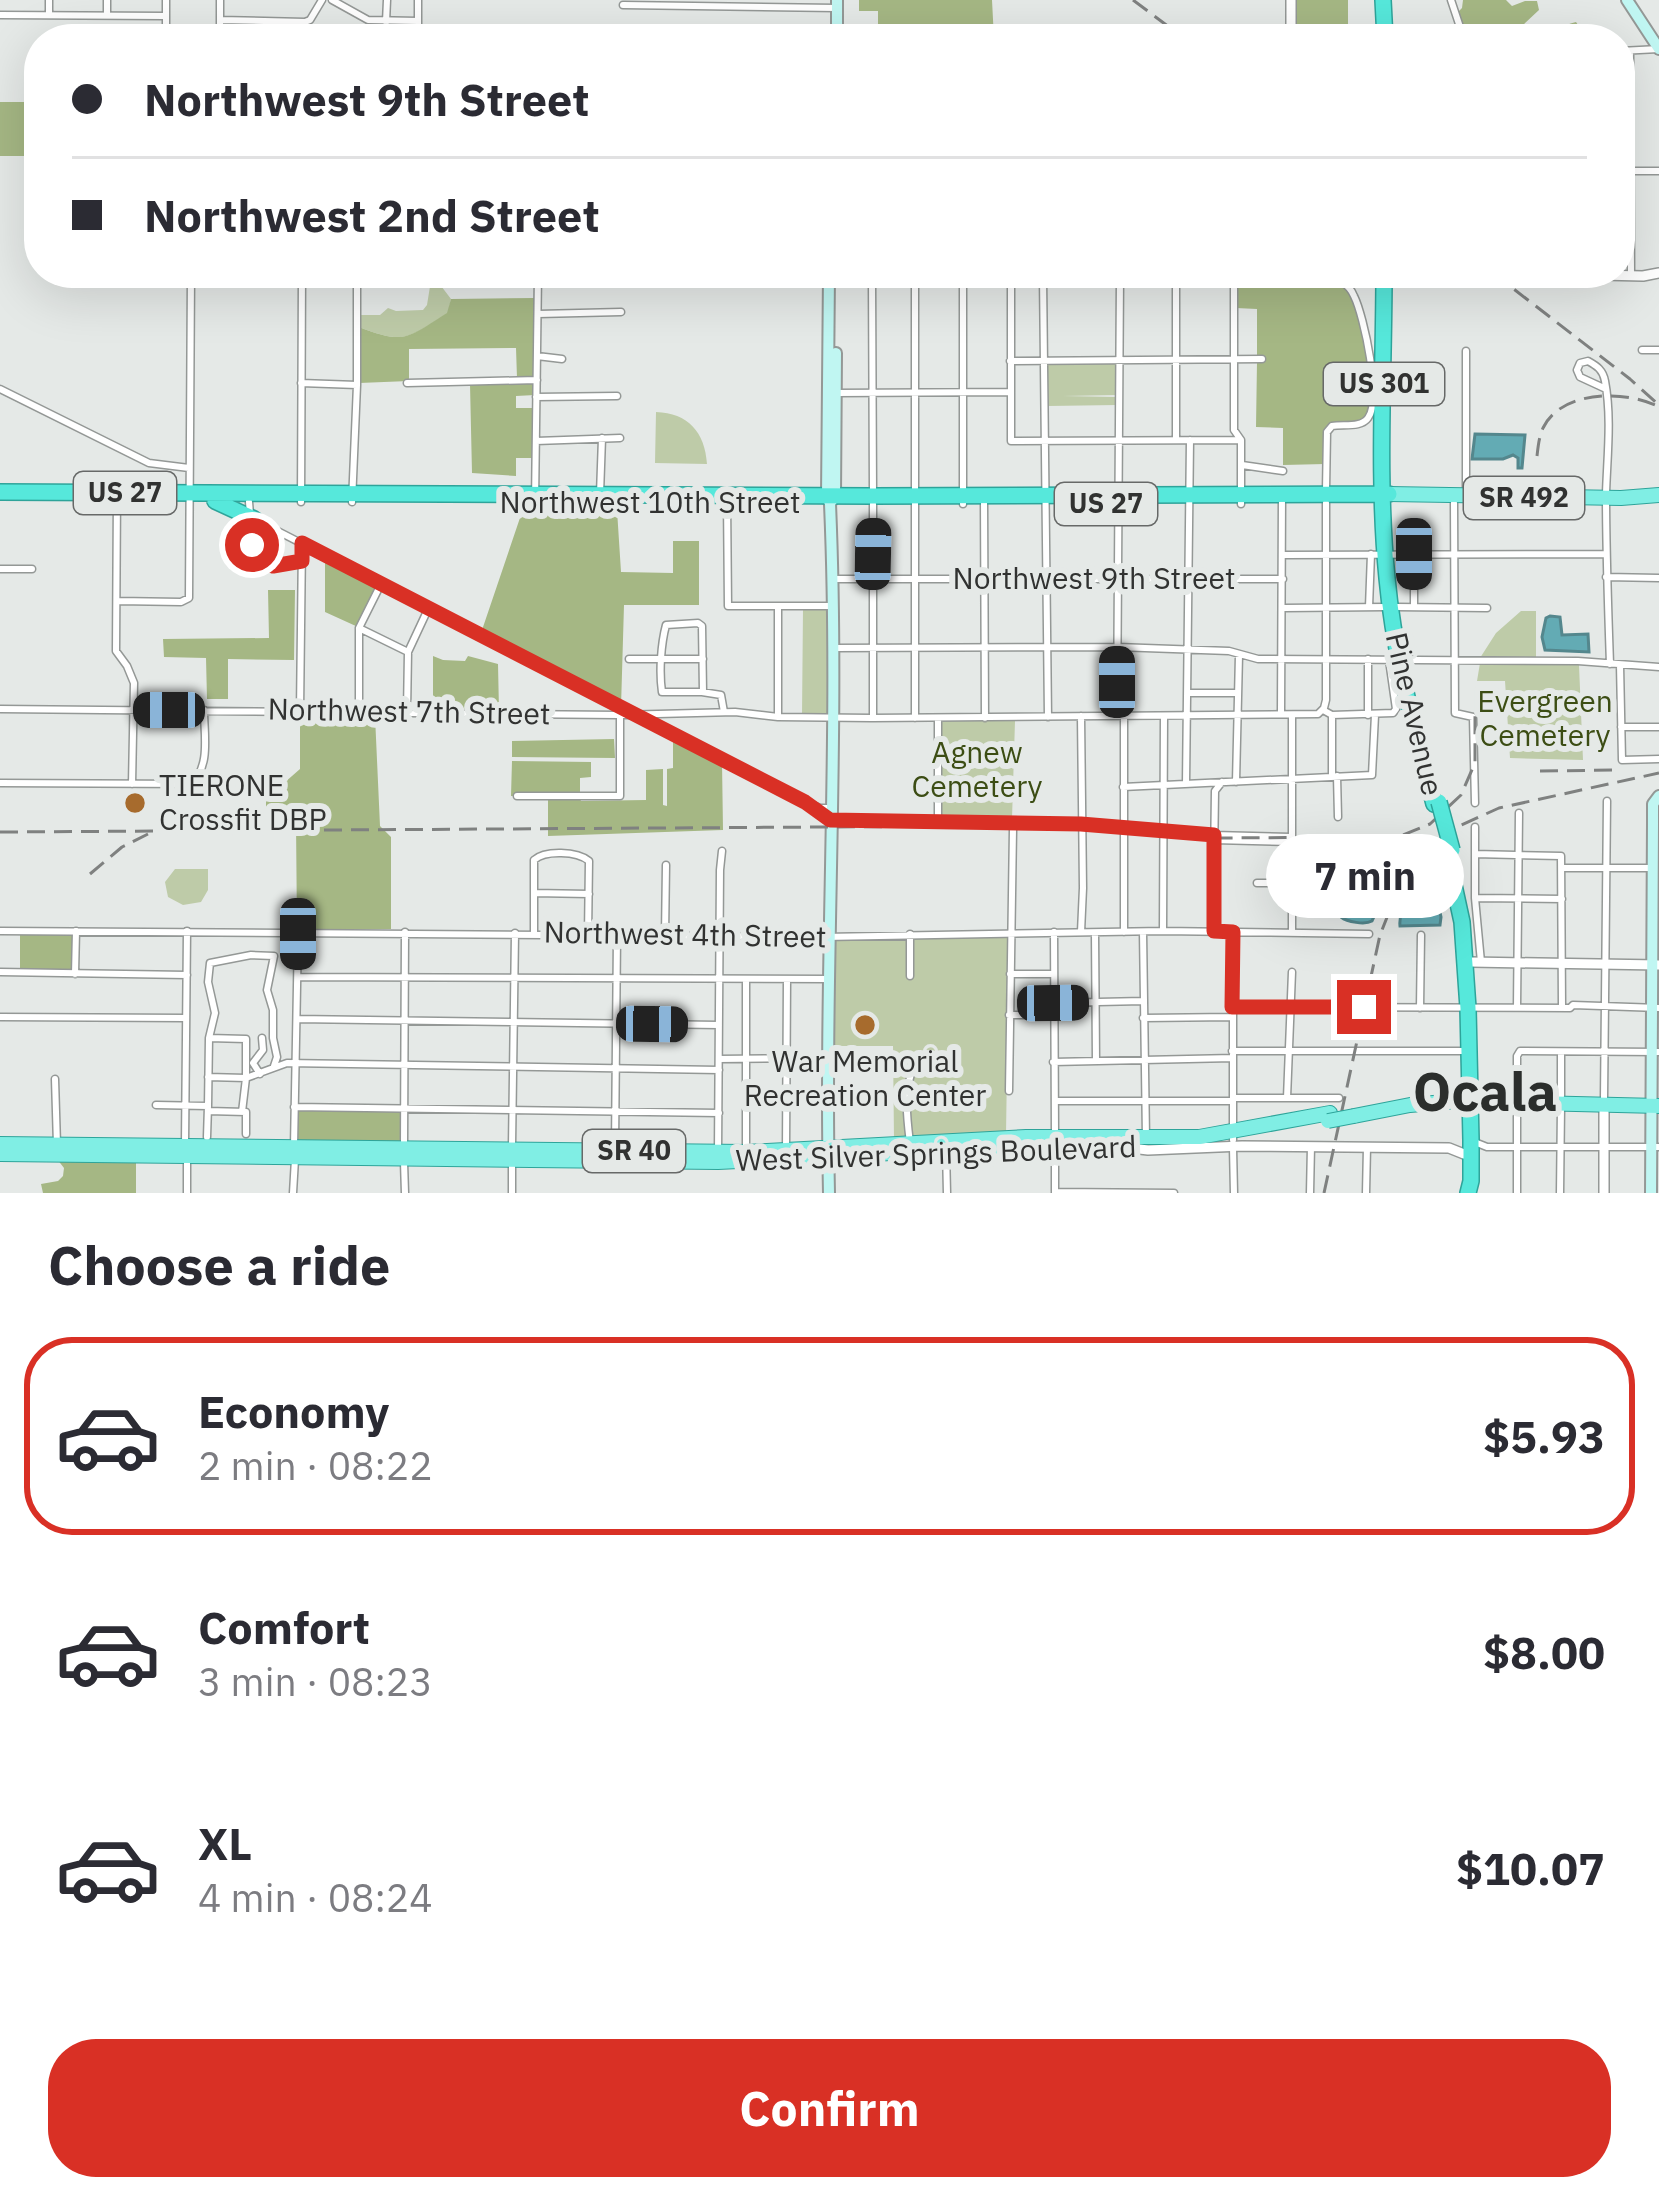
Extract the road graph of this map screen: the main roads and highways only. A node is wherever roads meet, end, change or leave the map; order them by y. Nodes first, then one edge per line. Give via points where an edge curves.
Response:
1 (1630, 1) edge
2 (1659, 49) edge
3 (833, 288) edge
4 (833, 288) edge
5 (1386, 288) edge
6 (0, 496) edge
7 (189, 497) junction
8 (301, 498) junction
9 (831, 499) junction
10 (1385, 499) junction
11 (535, 500) junction
12 (621, 500) junction
13 (1659, 500) edge
14 (215, 501) junction
15 (1606, 501) junction
16 (254, 519) road end
17 (1659, 796) edge
18 (1656, 823) edge
19 (1450, 851) junction
20 (1656, 965) edge
21 (1468, 1008) junction
22 (1656, 1008) edge
23 (1656, 1052) edge
24 (1468, 1096) junction
25 (1517, 1098) junction
26 (1561, 1099) junction
27 (1604, 1102) junction
28 (1655, 1106) edge
29 (1055, 1142) junction
30 (0, 1144) edge
31 (946, 1146) junction
32 (1656, 1147) edge
33 (57, 1150) junction
34 (186, 1151) junction
35 (294, 1152) junction
36 (828, 1152) junction
37 (0, 1154) edge
38 (404, 1154) junction
39 (512, 1155) junction
40 (829, 1193) edge
41 (1467, 1193) edge
42 (1651, 1193) edge

1 - 2 main road
3 - 9 main road
4 - 9 main road
5 - 10 highway, Pine Avenue / US 301
6 - 7 highway, Northwest 10th Street / US 27
7 - 8 highway, Northwest 10th Street / US 27
7 - 14 highway, Northwest 10th Street / US 27
8 - 11 highway, Northwest 10th Street / US 27
8 - 14 highway, Northwest 10th Street / US 27
9 - 10 highway, Northwest 10th Street / US 27
9 - 12 highway, Northwest 10th Street / US 27
9 - 36 main road
10 - 15 main road, SR 492
10 - 19 highway, Pine Avenue, bridge via 1382,554 1400,607 1397,660
11 - 12 highway, Northwest 10th Street / US 27
11 - 12 highway, Northwest 10th Street / US 27
13 - 15 main road, SR 492
13 - 15 main road, SR 492
14 - 16 highway
17 - 18 main road
18 - 20 main road
19 - 21 highway, Pine Avenue
19 - 21 highway, Pine Avenue via 1476,962
20 - 22 main road
21 - 24 highway, Pine Avenue
22 - 23 main road
23 - 28 main road
24 - 25 main road, West Silver Springs Boulevard / SR 40
24 - 29 main road, West Silver Springs Boulevard / SR 40, bridge via 1409,1098 1233,1140
24 - 41 highway, Pine Avenue
25 - 26 main road, West Silver Springs Boulevard / SR 40
25 - 26 main road, West Silver Springs Boulevard / SR 40
26 - 27 main road, West Silver Springs Boulevard / SR 40
26 - 27 main road, West Silver Springs Boulevard / SR 40
27 - 28 main road, West Silver Springs Boulevard / SR 40
28 - 32 main road
29 - 31 main road, West Silver Springs Boulevard / SR 40
29 - 31 main road, West Silver Springs Boulevard / SR 40
30 - 33 main road, West Silver Springs Boulevard / SR 40
31 - 36 main road, West Silver Springs Boulevard / SR 40
32 - 42 main road
33 - 34 main road, West Silver Springs Boulevard / SR 40
33 - 34 main road, West Silver Springs Boulevard / SR 40
33 - 37 main road, West Silver Springs Boulevard / SR 40
34 - 35 main road, West Silver Springs Boulevard / SR 40
34 - 35 main road, West Silver Springs Boulevard / SR 40 via 206,1142
35 - 38 main road, West Silver Springs Boulevard / SR 40
35 - 38 main road, West Silver Springs Boulevard / SR 40
36 - 39 main road, West Silver Springs Boulevard / SR 40
36 - 40 main road
38 - 39 main road, West Silver Springs Boulevard / SR 40
38 - 39 main road, West Silver Springs Boulevard / SR 40

